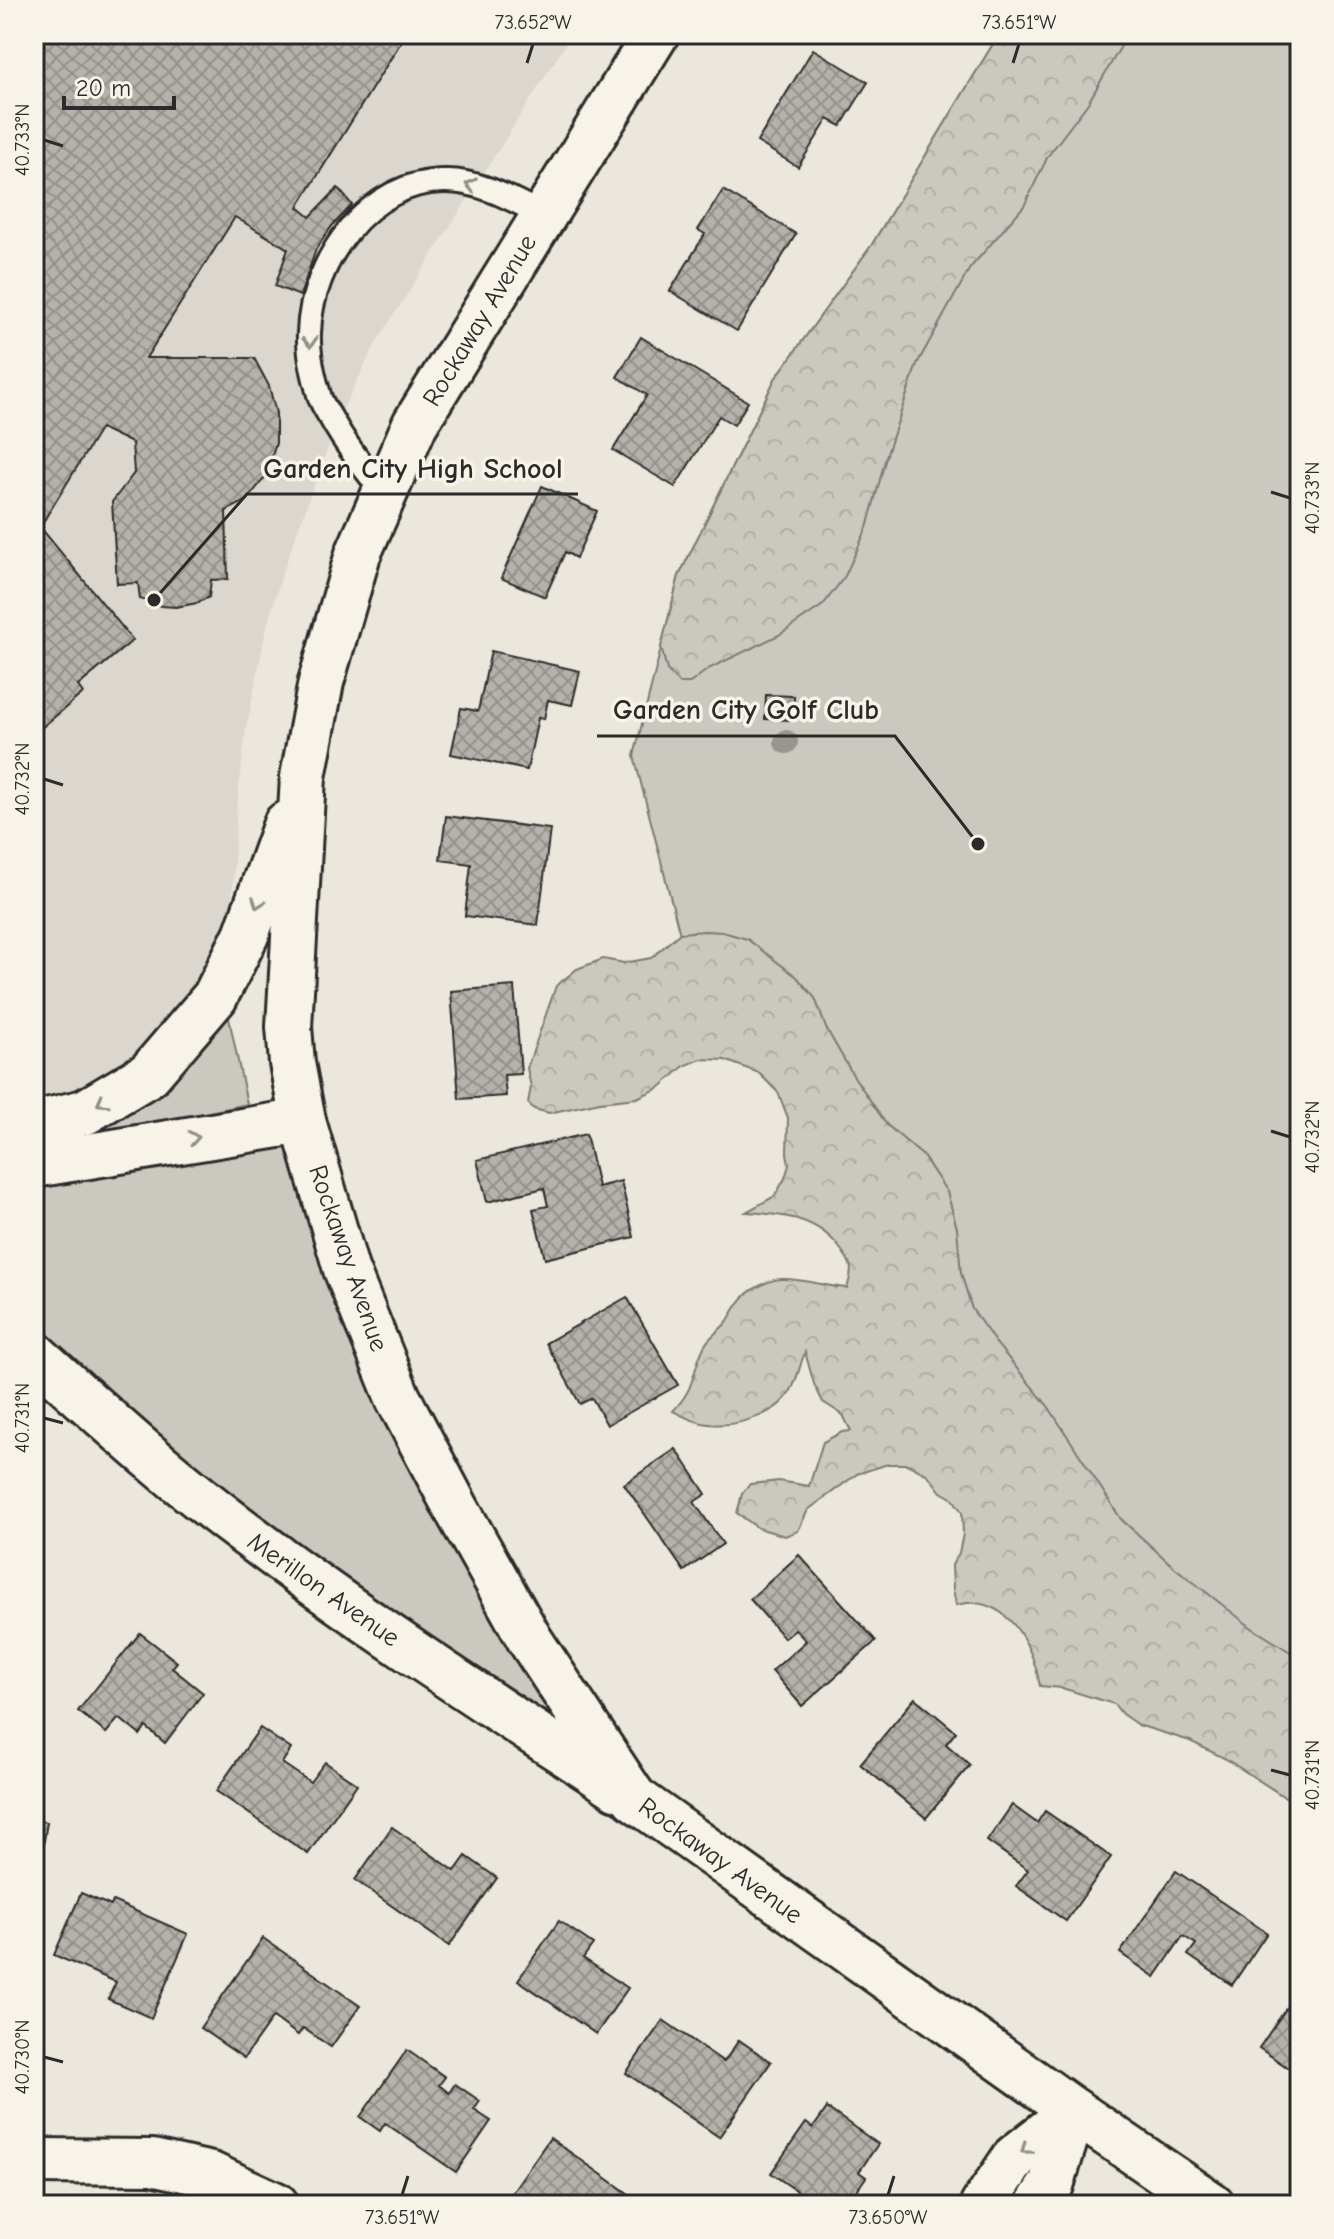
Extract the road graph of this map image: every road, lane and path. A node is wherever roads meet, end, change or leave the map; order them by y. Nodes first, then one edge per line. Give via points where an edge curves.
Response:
1 (656, 34) edge
2 (543, 215) junction
3 (385, 494) junction
4 (303, 777) junction
5 (303, 1121) junction
6 (34, 1124) edge
7 (34, 1165) edge
8 (34, 1354) edge
9 (634, 1798) junction
10 (1074, 2111) junction
11 (34, 2161) edge
12 (276, 2205) edge
13 (983, 2205) edge
14 (1038, 2205) edge
15 (1212, 2205) edge

1 - 2 main road, Rockaway Avenue
2 - 3 main road, Rockaway Avenue via 415,424
2 -> 3 lane via 477,186 447,181 413,186 358,218 334,250 317,286 309,332 311,363 321,401 348,449
3 - 4 main road, Rockaway Avenue via 358,554 321,682
4 - 5 main road, Rockaway Avenue via 289,1027
4 -> 6 main road via 246,935 215,997 149,1074 85,1112
7 -> 5 main road
5 - 9 main road, Rockaway Avenue via 346,1269 398,1398 530,1640
8 - 9 main road, Merillon Avenue via 131,1442 250,1537
9 - 10 main road, Rockaway Avenue
10 -> 13 main road via 1015,2157
10 - 14 main road via 1051,2185
10 - 15 main road, Rockaway Avenue
11 - 12 main road via 152,2162 211,2175

